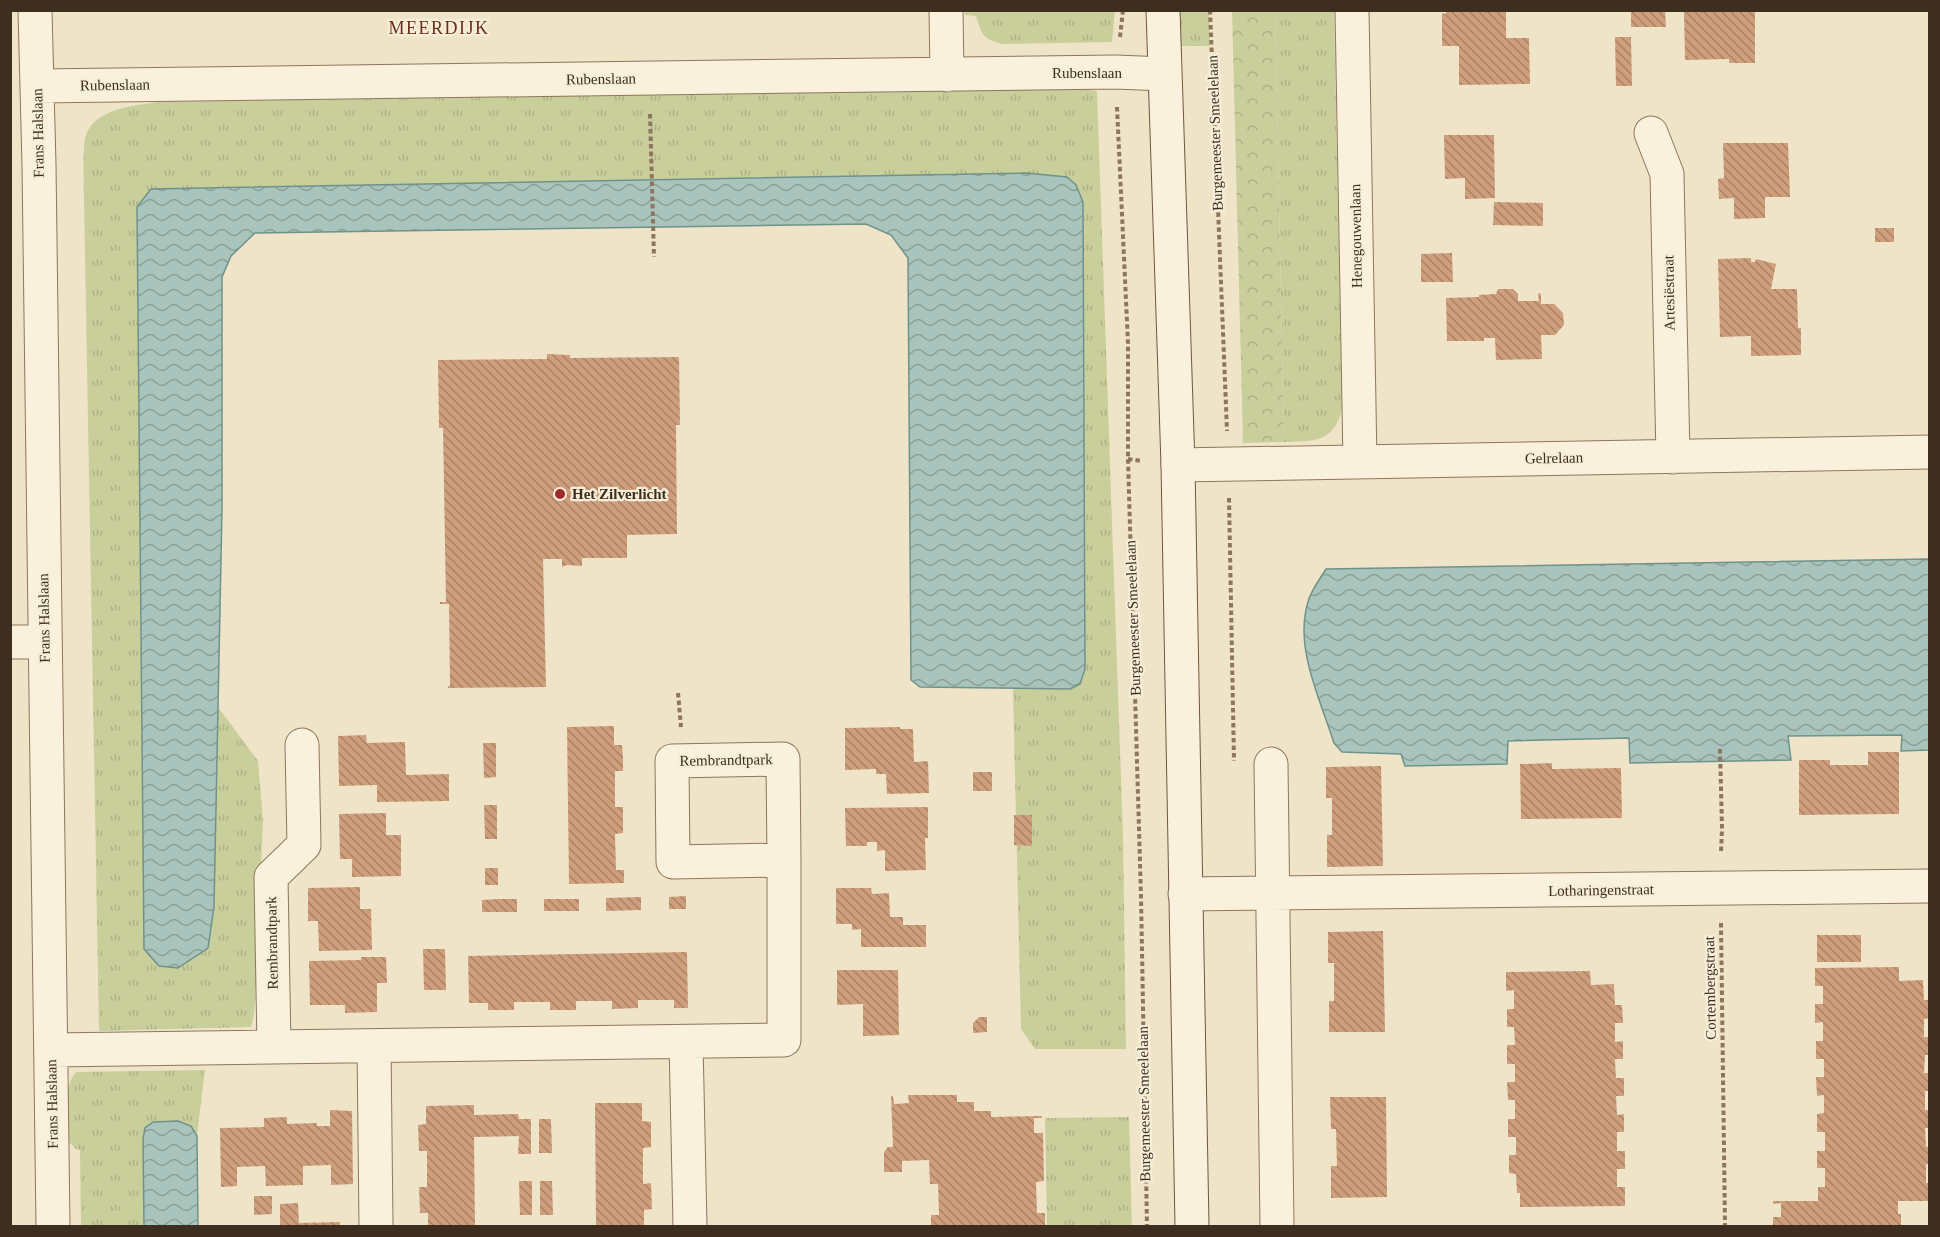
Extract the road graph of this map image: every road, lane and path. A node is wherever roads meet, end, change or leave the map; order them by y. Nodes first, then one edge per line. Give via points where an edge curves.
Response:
1 (35, 10) edge
2 (946, 10) edge
3 (1123, 10) edge
4 (1163, 10) edge
5 (1210, 10) edge
6 (1352, 10) edge
7 (1116, 72) junction
8 (1164, 74) junction
9 (947, 75) junction
10 (649, 78) junction
11 (37, 86) junction
12 (1651, 133) dead end
13 (654, 257) dead end
14 (1929, 452) edge
15 (1672, 457) junction
16 (1359, 462) junction
17 (1228, 464) junction
18 (1178, 465) junction
19 (10, 642) edge
20 (44, 642) junction
21 (302, 745) dead end
22 (1720, 749) dead end
23 (1234, 763) dead end
24 (1271, 764) dead end
25 (784, 860) junction
26 (1929, 886) edge
27 (1720, 888) junction
28 (1185, 894) junction
29 (1273, 894) junction
30 (686, 1042) junction
31 (374, 1046) junction
32 (274, 1047) junction
33 (51, 1050) junction
34 (53, 1227) edge
35 (376, 1227) edge
36 (690, 1227) edge
37 (1147, 1227) edge
38 (1192, 1227) edge
39 (1277, 1227) edge
40 (1725, 1227) edge

1 - 11 street, Frans Halslaan
2 - 9 street
3 - 7 path, Burgemeester Smeelelaan
4 - 8 street
5 - 17 path, Burgemeester Smeelelaan
6 - 16 street, Henegouwenlaan
7 - 8 street, Rubenslaan
7 - 9 street, Rubenslaan
7 - 37 path, Burgemeester Smeelelaan via 1128,343
8 - 18 street
9 - 10 street, Rubenslaan
10 - 11 street, Rubenslaan
10 - 13 path
11 - 20 street, Frans Halslaan
12 - 15 street, Artesiëstraat via 1667,174
14 - 15 street, Gelrelaan
15 - 16 street, Gelrelaan
16 - 17 street, Gelrelaan
17 - 18 street, Gelrelaan
17 - 23 path, Burgemeester Smeelelaan
18 - 28 street
19 - 20 street
20 - 33 street, Frans Halslaan
21 - 32 street, Rembrandtpark via 304,845 271,877
22 - 27 path, Cortembergstraat
24 - 29 street
25 - 25 street, Rembrandtpark via 783,759 672,760 674,862
25 - 30 street, Rembrandtpark via 784,1040
26 - 27 street, Lotharingenstraat
27 - 29 street, Lotharingenstraat
27 - 40 path, Cortembergstraat
28 - 29 street, Lotharingenstraat
28 - 38 street
29 - 39 street
30 - 31 street, Rembrandtpark
30 - 36 street
31 - 32 street, Rembrandtpark
31 - 35 street
32 - 33 street, Rembrandtpark
33 - 34 street, Frans Halslaan

